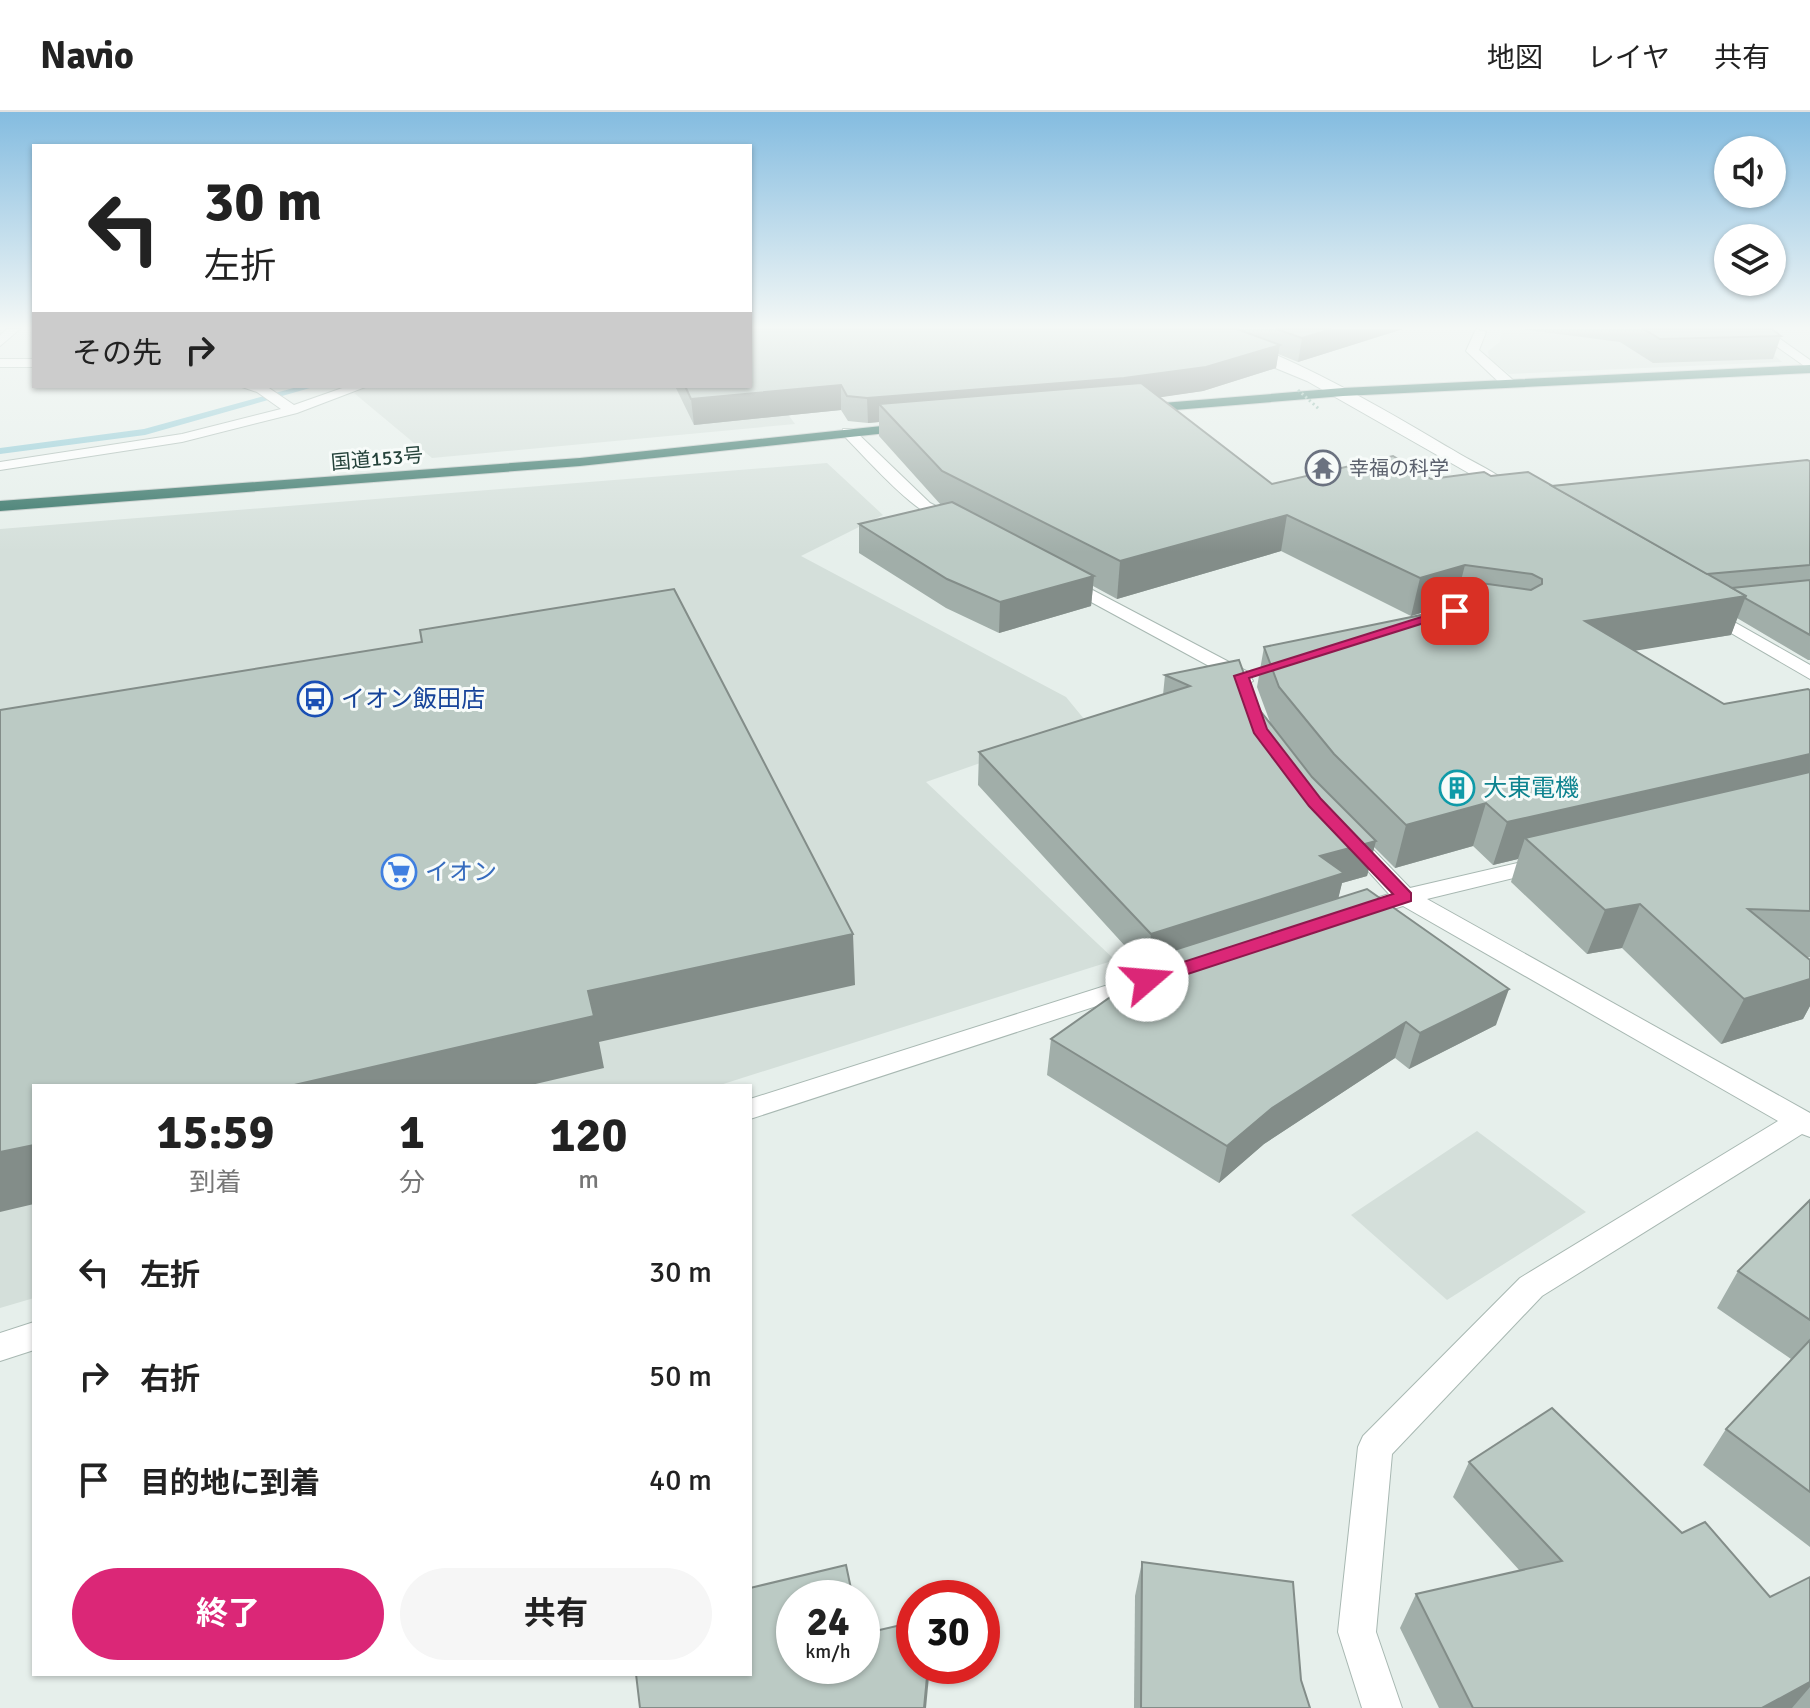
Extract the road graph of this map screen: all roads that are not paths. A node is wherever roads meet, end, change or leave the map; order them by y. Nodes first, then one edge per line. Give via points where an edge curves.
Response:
1 (283, 403) edge
2 (300, 403) edge
3 (1205, 403) edge
4 (1362, 403) edge
5 (288, 407) junction
6 (1126, 410) edge
7 (925, 426) edge
8 (848, 432) junction
9 (0, 466) edge
10 (1517, 495) edge
11 (0, 506) edge
12 (979, 534) edge
13 (1048, 571) edge
14 (1722, 600) edge
15 (1810, 673) edge
16 (1250, 703) edge
17 (1335, 824) edge
18 (1570, 857) edge
19 (1405, 897) junction
20 (1330, 921) edge
21 (1181, 969) edge
22 (752, 1108) edge
23 (1806, 1124) edge
24 (32, 1337) edge
25 (0, 1347) edge
26 (1382, 1708) edge

1 - 5 street
2 - 5 street
3 - 6 highway
4 - 10 street
5 - 9 street via 182,438
7 - 8 highway, 国道153号
8 - 11 highway, 国道153号 via 564,463
8 - 12 street via 924,506
13 - 16 street via 1249,674
14 - 15 street via 1693,603
17 - 19 street
18 - 19 street
19 - 20 street
19 - 23 street
21 - 22 street
23 - 26 street via 1531,1287 1375,1447 1357,1632
24 - 25 street

